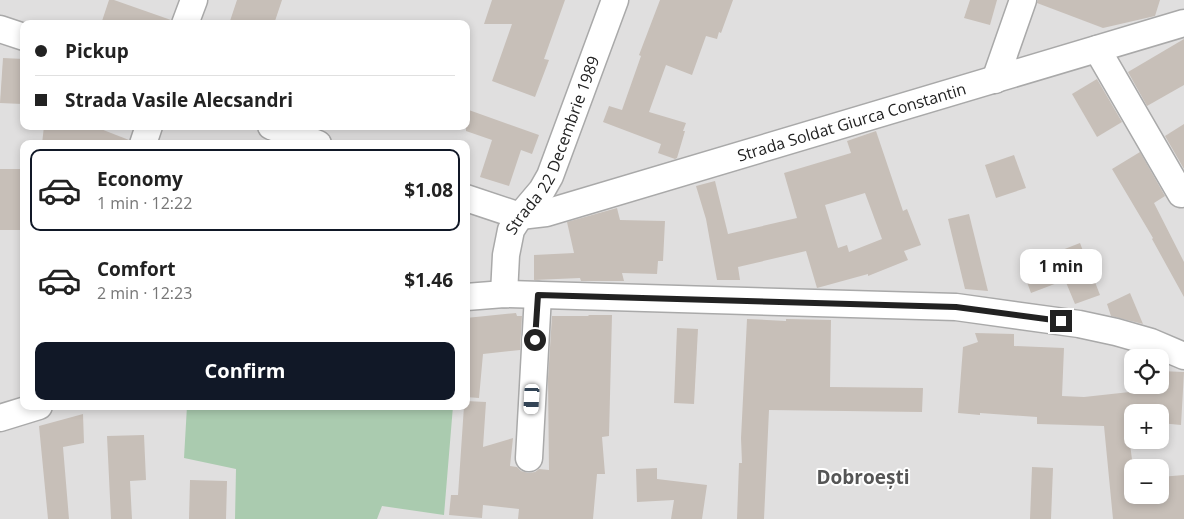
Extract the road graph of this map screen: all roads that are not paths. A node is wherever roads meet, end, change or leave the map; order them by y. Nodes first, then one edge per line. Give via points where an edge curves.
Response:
1 (194, 0) edge
2 (615, 0) edge
3 (1023, 0) edge
4 (186, 20) edge
5 (1184, 23) edge
6 (0, 29) edge
7 (20, 36) edge
8 (1097, 49) junction
9 (995, 80) junction
10 (281, 130) edge
11 (308, 140) edge
12 (1182, 194) dead end
13 (470, 199) edge
14 (520, 216) junction
15 (504, 294) junction
16 (538, 295) junction
17 (470, 297) edge
18 (1184, 356) edge
19 (26, 410) edge
20 (0, 418) edge
21 (529, 458) dead end

1 - 4 street
2 - 14 street, Strada 22 Decembrie 1989 via 550,176
3 - 9 street
5 - 8 street, Strada Soldat Giurca Constantin
6 - 7 street
8 - 9 street, Strada Soldat Giurca Constantin
8 - 12 street
9 - 14 street, Strada Soldat Giurca Constantin via 546,213
10 - 11 street
13 - 14 street
14 - 15 street, Strada 22 Decembrie 1989 via 508,241
15 - 16 street
15 - 17 street
16 - 18 street via 956,307 1079,324 1151,342
16 - 21 street
19 - 20 street

